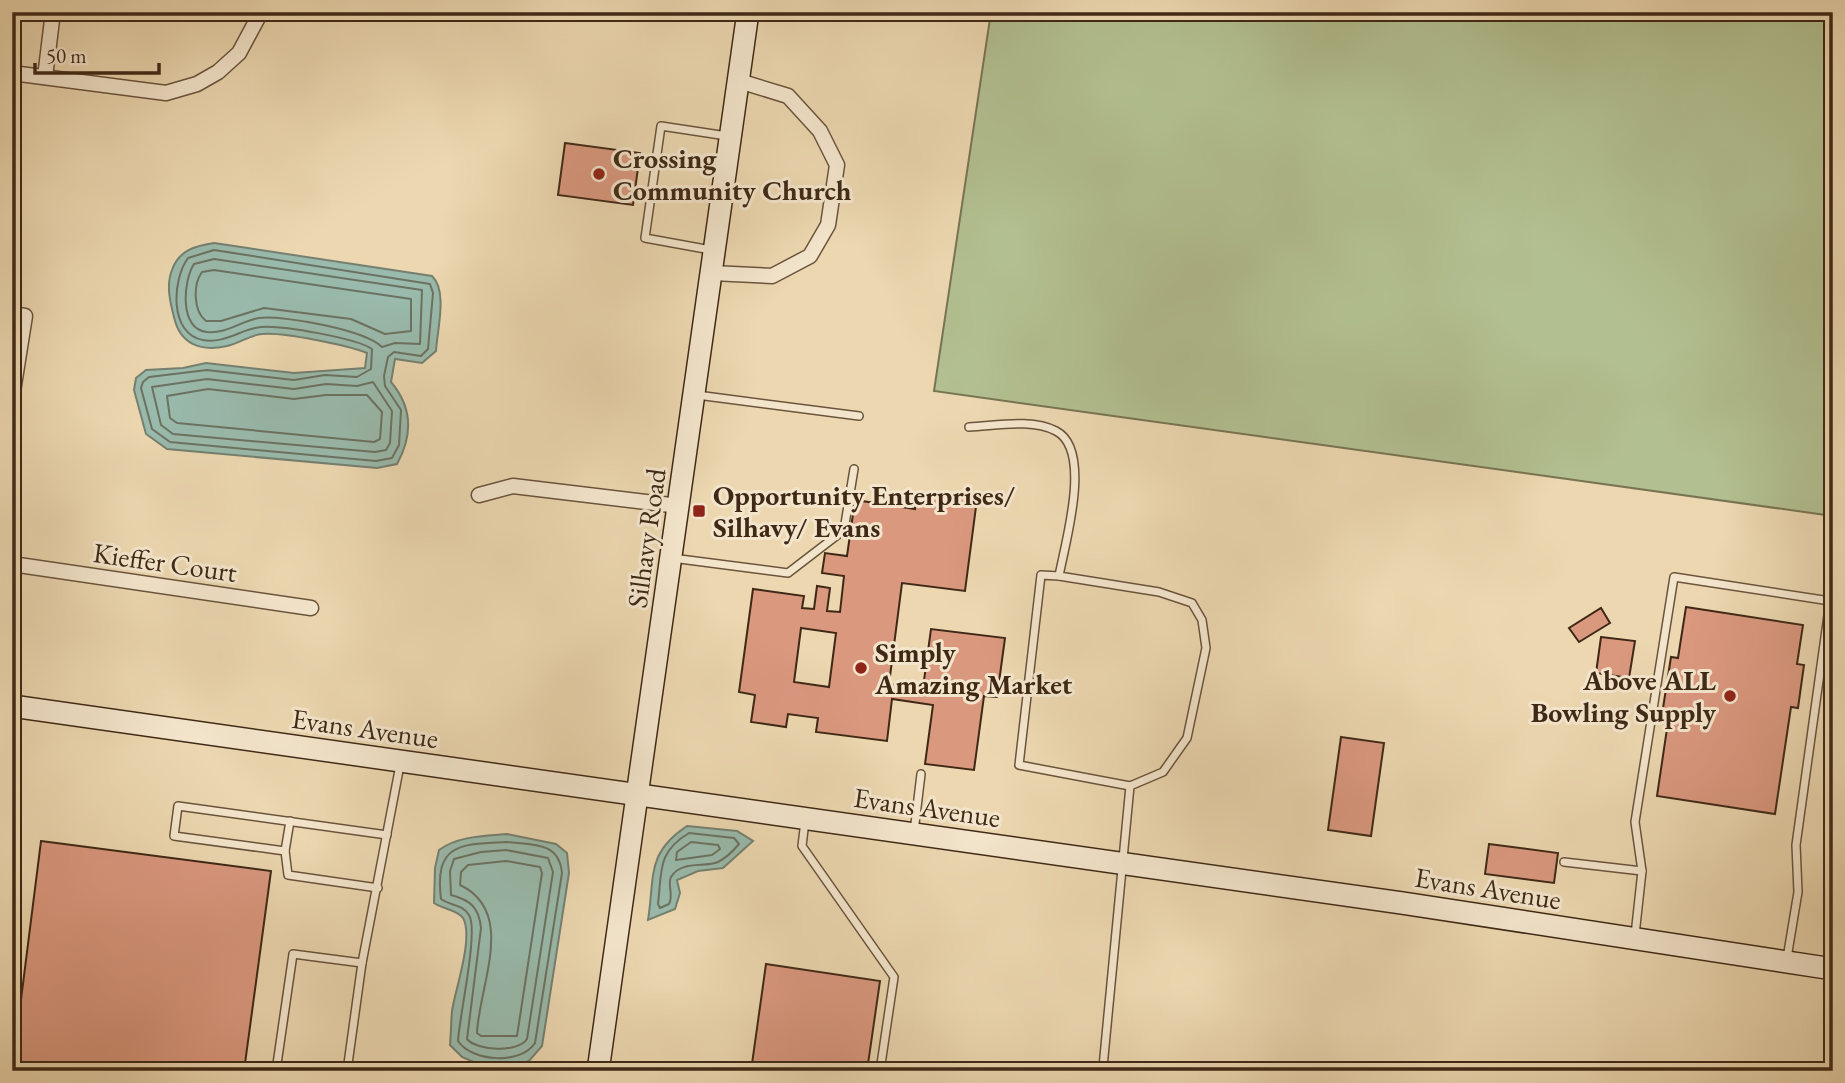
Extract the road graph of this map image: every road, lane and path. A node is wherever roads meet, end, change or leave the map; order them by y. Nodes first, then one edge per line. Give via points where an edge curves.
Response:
1 (53, 12) edge
2 (261, 12) edge
3 (748, 12) edge
4 (12, 73) edge
5 (45, 77) junction
6 (739, 81) junction
7 (731, 136) junction
8 (715, 250) junction
9 (712, 273) junction
10 (19, 315) edge
11 (695, 395) junction
12 (12, 397) edge
13 (859, 416) dead end
14 (970, 427) dead end
15 (854, 469) dead end
16 (480, 495) dead end
17 (679, 506) junction
18 (671, 558) junction
19 (12, 564) edge
20 (1059, 576) junction
21 (1832, 601) edge
22 (312, 608) dead end
23 (12, 706) edge
24 (401, 761) junction
25 (920, 774) dead end
26 (1130, 786) junction
27 (639, 795) junction
28 (805, 818) junction
29 (290, 821) junction
30 (914, 834) junction
31 (387, 835) junction
32 (285, 851) junction
33 (1564, 862) dead end
34 (1120, 863) junction
35 (1642, 871) junction
36 (378, 888) junction
37 (1634, 939) junction
38 (1786, 962) junction
39 (362, 963) junction
40 (1833, 969) edge
41 (1103, 1067) dead end
42 (276, 1071) edge
43 (347, 1071) edge
44 (598, 1071) edge
45 (880, 1071) edge

1 - 5 street
2 - 5 street via 239,53 197,84 166,93
3 - 6 street, Silhavy Road
4 - 5 street
6 - 7 street, Silhavy Road
6 - 9 street via 788,96 820,131 838,165 828,225 810,256 772,276
7 - 8 street, Silhavy Road
7 - 8 lane via 661,125 645,238
8 - 9 street, Silhavy Road
9 - 11 street, Silhavy Road
10 - 12 street
11 - 13 lane
11 - 17 street, Silhavy Road
14 - 20 lane via 1033,425 1058,431 1073,451 1076,477
15 - 18 lane via 844,530 788,573
16 - 17 street via 513,486
17 - 18 street, Silhavy Road
18 - 27 street, Silhavy Road
19 - 22 street, Kieffer Court
20 - 26 lane via 1041,575 1019,765
20 - 26 lane via 1159,592 1192,603 1202,620 1206,648 1187,738 1163,772
21 - 35 lane via 1674,577 1635,822
21 - 38 lane via 1796,845 1798,892
23 - 24 street, Evans Avenue
24 - 27 street, Evans Avenue
24 - 31 lane
25 - 30 lane
26 - 34 lane
27 - 28 street, Evans Avenue
27 - 44 street, Silhavy Road
28 - 30 street, Evans Avenue
28 - 45 lane via 802,846 894,977
29 - 31 lane
29 - 32 lane
29 - 32 lane via 178,806 174,836
30 - 34 street, Evans Avenue
31 - 36 lane
32 - 36 lane via 288,875
33 - 35 lane
34 - 37 street, Evans Avenue
34 - 41 lane
35 - 37 lane
36 - 39 lane
37 - 38 street, Evans Avenue
38 - 40 street, Evans Avenue
39 - 42 lane via 293,954
39 - 43 lane

